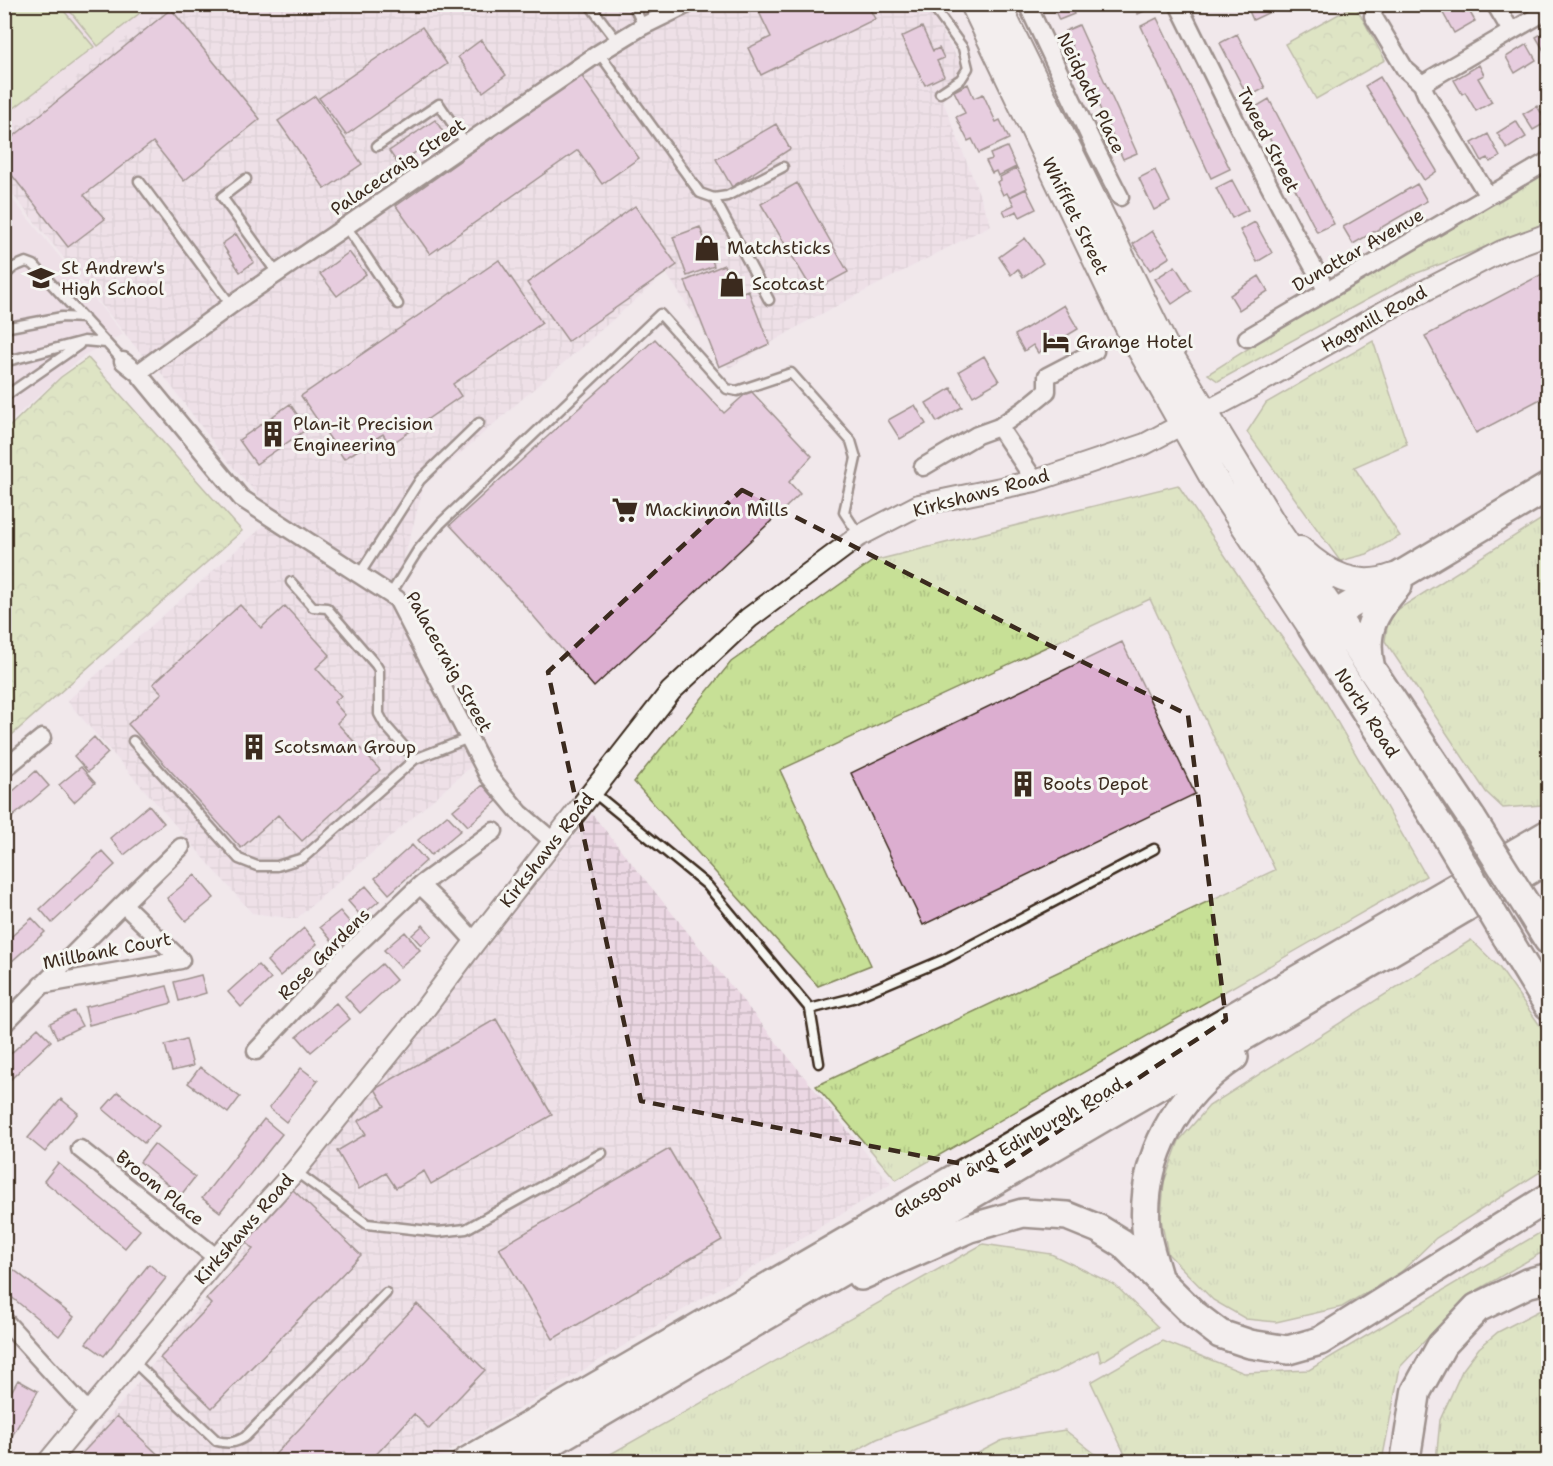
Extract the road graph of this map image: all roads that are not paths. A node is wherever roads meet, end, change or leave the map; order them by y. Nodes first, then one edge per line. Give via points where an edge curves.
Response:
1 (589, 4) edge
2 (633, 4) edge
3 (688, 4) edge
4 (932, 4) edge
5 (974, 4) edge
6 (997, 4) edge
7 (1027, 4) edge
8 (1495, 4) edge
9 (1181, 5) edge
10 (1548, 10) edge
11 (1373, 16) dead end
12 (643, 26) junction
13 (1511, 31) junction
14 (617, 41) junction
15 (599, 53) junction
16 (1422, 84) junction
17 (940, 93) dead end
18 (466, 144) junction
19 (377, 146) dead end
20 (1548, 161) edge
21 (783, 167) dead end
22 (246, 179) dead end
23 (139, 181) dead end
24 (1488, 196) junction
25 (1120, 197) dead end
26 (714, 198) junction
27 (346, 226) junction
28 (1548, 234) edge
29 (277, 273) junction
30 (4, 276) edge
31 (1327, 291) junction
32 (769, 300) dead end
33 (398, 304) dead end
34 (231, 305) junction
35 (84, 318) junction
36 (4, 328) edge
37 (1247, 338) dead end
38 (84, 341) junction
39 (106, 343) junction
40 (1095, 351) dead end
41 (123, 361) joint
42 (4, 362) edge
43 (138, 373) junction
44 (4, 397) edge
45 (1192, 418) junction
46 (479, 423) dead end
47 (999, 427) junction
48 (923, 467) dead end
49 (1035, 481) junction
50 (1548, 487) edge
51 (1275, 528) junction
52 (859, 536) junction
53 (1411, 570) junction
54 (359, 574) junction
55 (291, 582) dead end
56 (390, 595) junction
57 (1323, 621) junction
58 (1372, 672) junction
59 (42, 738) dead end
60 (469, 738) junction
61 (133, 741) dead end
62 (415, 759) junction
63 (4, 769) edge
64 (593, 792) junction
65 (494, 831) dead end
66 (1548, 832) edge
67 (554, 842) junction
68 (181, 847) dead end
69 (1154, 849) dead end
70 (1548, 859) edge
71 (420, 885) junction
72 (123, 904) junction
73 (1542, 929) edge
74 (475, 942) junction
75 (1382, 958) junction
76 (42, 985) junction
77 (1548, 1005) edge
78 (810, 1009) junction
79 (4, 1024) edge
80 (256, 1051) dead end
81 (819, 1063) dead end
82 (80, 1149) dead end
83 (602, 1153) dead end
84 (295, 1171) junction
85 (1548, 1198) edge
86 (217, 1258) junction
87 (1158, 1277) junction
88 (1548, 1278) edge
89 (386, 1293) dead end
90 (4, 1320) edge
91 (736, 1332) junction
92 (133, 1360) junction
93 (89, 1413) junction
94 (48, 1461) edge
95 (466, 1461) edge
96 (518, 1461) edge
97 (1405, 1461) edge

1 - 14 lane
2 - 12 lane
3 - 12 street, Palacecraig Street
4 - 17 lane via 963,48 968,68 961,79
5 - 45 main road, Whifflet Street via 1131,332
6 - 45 main road, Whifflet Street via 1148,314
7 - 25 street, Neidpath Place
8 - 13 street
9 - 31 street, Tweed Street via 1251,151
10 - 13 street
11 - 16 street via 1405,69
12 - 14 street, Palacecraig Street
13 - 16 street
14 - 15 street, Palacecraig Street
15 - 18 street, Palacecraig Street
15 - 26 lane via 700,193
16 - 24 street
18 - 19 lane via 439,104
18 - 27 street, Palacecraig Street
20 - 24 street, Dunottar Avenue
21 - 26 lane via 735,192
22 - 29 lane via 222,197
23 - 34 lane
24 - 31 street, Dunottar Avenue
26 - 32 lane
27 - 29 street, Palacecraig Street
27 - 33 lane
28 - 45 street, Hagmill Road via 1502,250
29 - 34 street, Palacecraig Street
30 - 35 lane via 26,262 34,265
31 - 37 street, Dunottar Avenue
34 - 43 street, Palacecraig Street
35 - 36 lane via 62,317
35 - 39 lane
38 - 39 lane
38 - 42 lane
38 - 44 lane
39 - 41 lane
40 - 47 street via 1047,376 1047,391
41 - 43 street, Palacecraig Street
43 - 54 street, Palacecraig Street via 241,498
45 - 49 street, Kirkshaws Road via 1145,444
45 - 51 main road, North Road
45 - 57 main road, North Road via 1216,482
46 - 54 lane via 420,480
47 - 48 street via 977,435
47 - 49 street
49 - 52 street, Kirkshaws Road via 919,505
50 - 53 highway
51 - 53 main road via 1314,563 1344,579 1375,582
51 - 57 main road, North Road
52 - 56 lane via 844,512 856,458 851,441 791,373 737,391 727,389 660,314 441,523 418,550
52 - 64 street, Kirkshaws Road via 749,618 680,683
53 - 57 highway
53 - 58 highway via 1372,621 1367,650
54 - 56 street, Palacecraig Street
55 - 62 lane via 313,607 327,608 376,665 379,714
56 - 60 street, Palacecraig Street via 397,599
57 - 58 highway, North Road
57 - 77 highway, North Road, bridge
58 - 73 highway, North Road, bridge
59 - 63 street
60 - 62 lane
60 - 67 street, Palacecraig Street via 489,775 520,813
61 - 62 lane via 239,859 257,866 277,866 303,858
64 - 67 street, Kirkshaws Road
64 - 78 lane via 707,885
65 - 71 street, Rose Gardens
66 - 95 highway, Glasgow and Edinburgh Road
67 - 74 street, Kirkshaws Road
68 - 72 street, Millbank Court
69 - 78 lane via 945,959 853,998
70 - 75 highway, Glasgow and Edinburgh Road
71 - 74 street
71 - 80 street, Rose Gardens via 341,960
72 - 76 street, Millbank Court
72 - 76 street, Millbank Court via 181,960
74 - 84 street, Kirkshaws Road
75 - 87 highway via 1219,1067 1182,1106 1162,1135 1147,1180 1146,1230
75 - 91 highway, Glasgow and Edinburgh Road
76 - 79 street
78 - 81 lane
82 - 86 street, Broom Place
83 - 84 lane via 466,1229 438,1232 368,1224
84 - 86 street, Kirkshaws Road
85 - 87 highway via 1320,1341 1288,1350 1220,1334
86 - 92 street, Kirkshaws Road
87 - 91 highway via 1122,1243 1099,1229 1067,1216 1023,1213 970,1228
88 - 97 highway via 1528,1283 1477,1308 1442,1345 1416,1392
89 - 92 lane via 236,1443 217,1441
90 - 93 street
91 - 96 highway, Glasgow and Edinburgh Road
92 - 93 street, Kirkshaws Road
93 - 94 street, Kirkshaws Road

